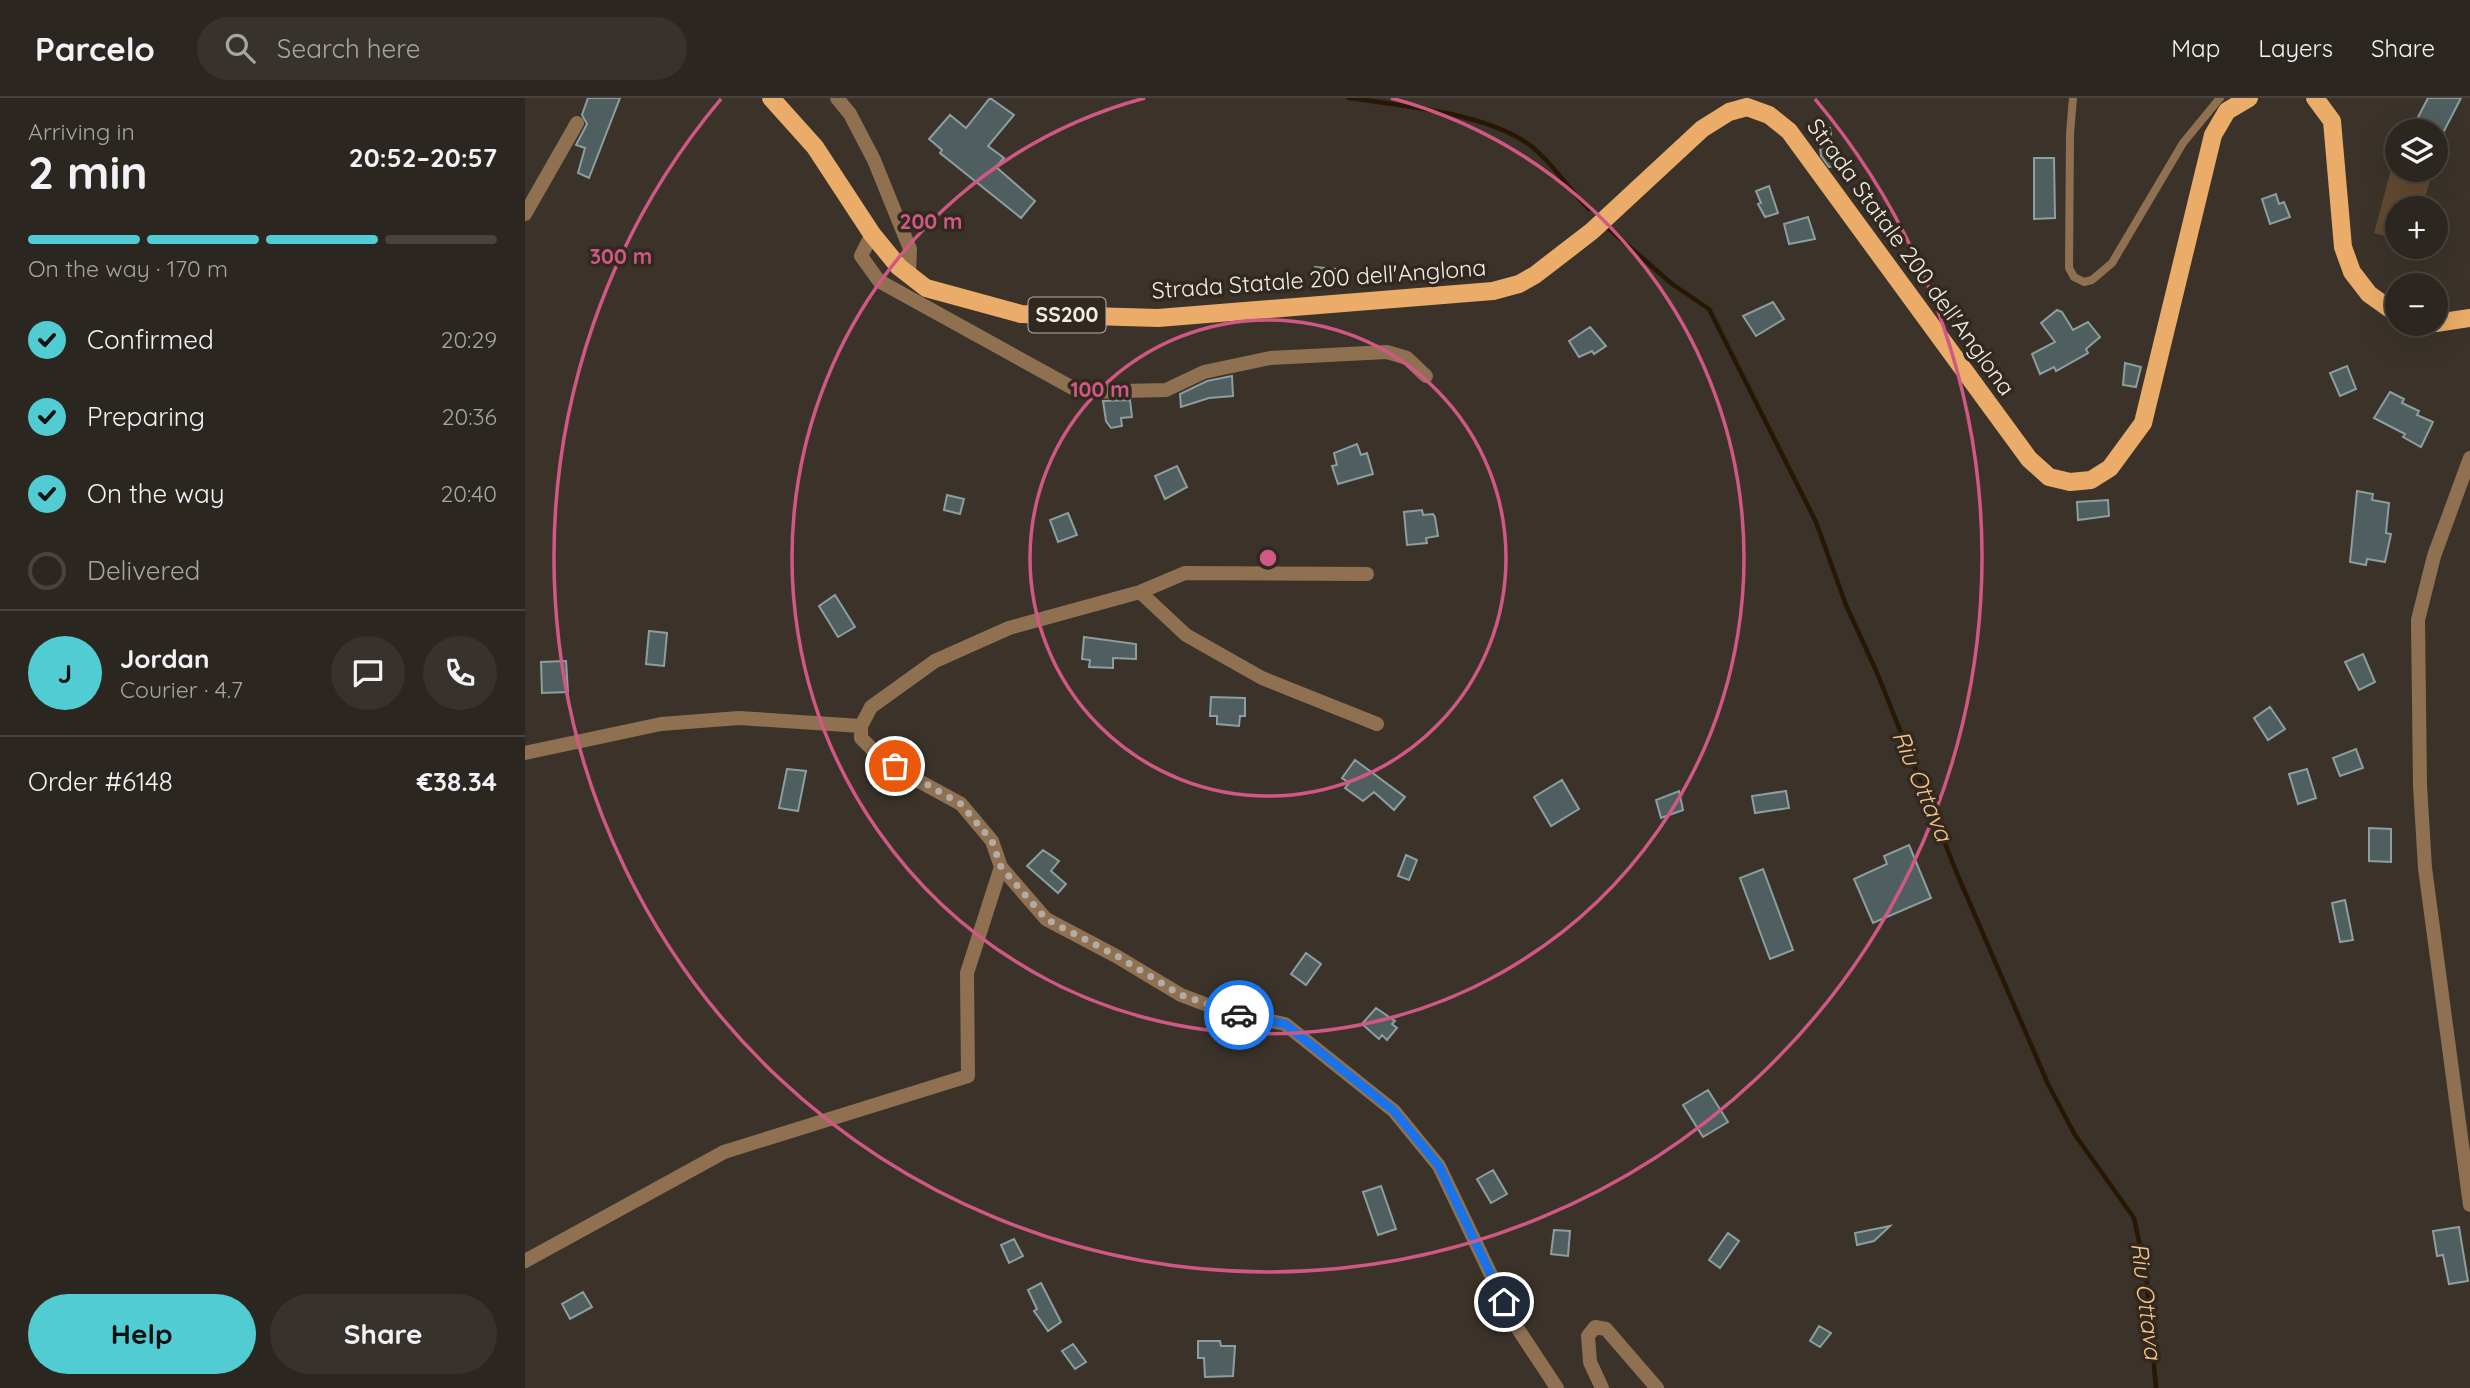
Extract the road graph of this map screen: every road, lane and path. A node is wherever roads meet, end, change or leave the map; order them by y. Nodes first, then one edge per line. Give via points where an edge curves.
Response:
1 (771, 98) edge
2 (837, 98) edge
3 (2073, 98) edge
4 (2220, 98) edge
5 (2249, 98) edge
6 (2315, 98) edge
7 (577, 123) dead end
8 (525, 214) edge
9 (871, 234) junction
10 (909, 274) junction
11 (2385, 306) edge
12 (2470, 318) edge
13 (2448, 321) edge
14 (1426, 376) dead end
15 (2470, 458) edge
16 (1367, 574) dead end
17 (1139, 592) junction
18 (1377, 724) dead end
19 (861, 726) junction
20 (525, 753) edge
21 (1001, 867) junction
22 (2470, 1205) edge
23 (525, 1261) edge
24 (1557, 1388) edge
25 (1602, 1388) edge
26 (1657, 1388) edge

1 - 9 main road, Strada Statale 200 dell'Anglona / SS200 via 815,147
2 - 10 street via 850,114 900,223 910,249
3 - 4 lane via 2069,268 2084,282 2112,263 2183,143
5 - 10 main road, Strada Statale 200 dell'Anglona / SS200 via 2227,111 2213,135 2143,423 2110,468 2091,480 2049,477 2029,459 1789,131 1769,115 1747,107 1702,129 1592,231 1535,275 1493,291 1158,318 1021,314 926,288
6 - 11 main road via 2332,121 2341,234 2353,272 2369,295
7 - 8 street
9 - 10 main road, Strada Statale 200 dell'Anglona / SS200
9 - 14 street via 861,256 879,281 1080,392 1166,390 1204,372 1270,358 1387,352 1406,358
12 - 13 main road
15 - 22 street via 2434,556 2418,620 2425,868
16 - 17 street via 1185,573
17 - 18 street via 1186,635 1262,678
17 - 19 street via 1009,628 935,661 871,707
19 - 20 street via 726,719 661,724
19 - 21 street via 861,738 875,752 961,804 992,841
21 - 23 street via 967,973 968,1076 724,1152
21 - 24 street via 1046,919 1181,995 1226,1012 1285,1024 1394,1111 1439,1166 1514,1323
25 - 26 street via 1590,1362 1588,1336 1595,1327 1606,1329

